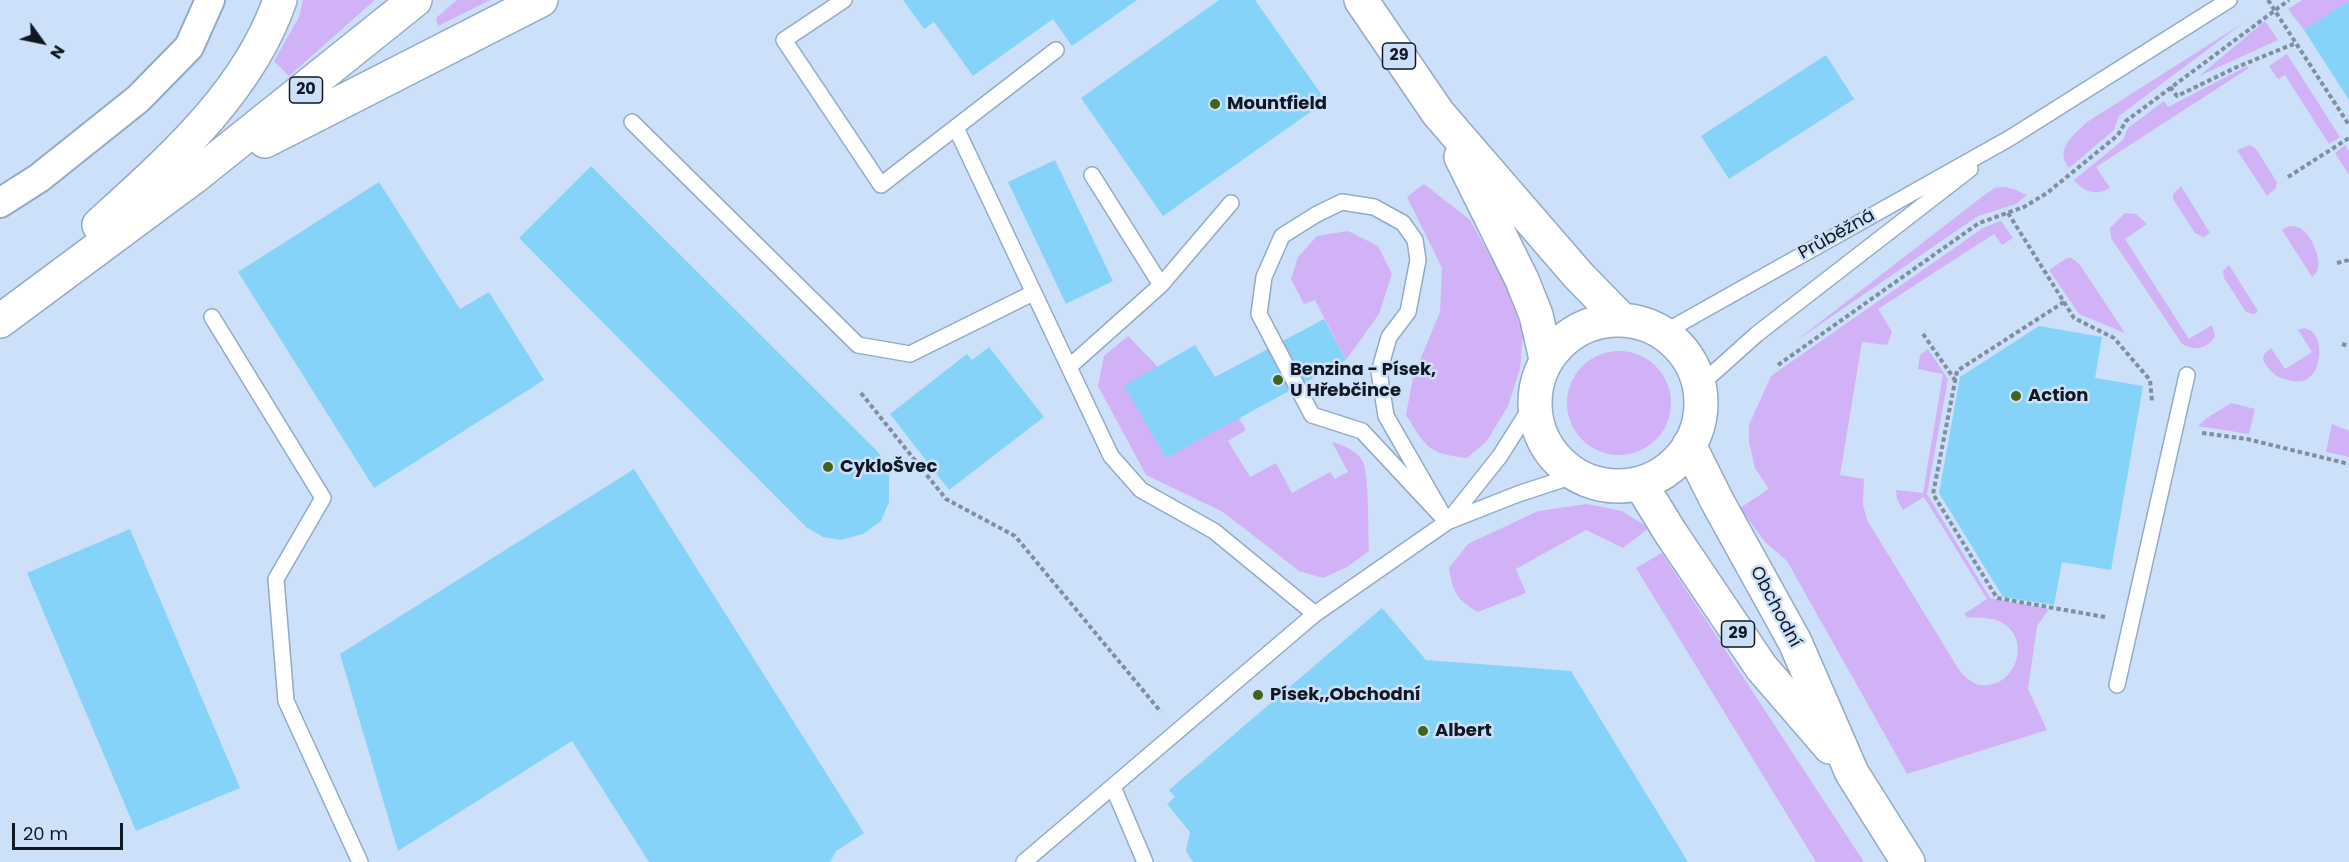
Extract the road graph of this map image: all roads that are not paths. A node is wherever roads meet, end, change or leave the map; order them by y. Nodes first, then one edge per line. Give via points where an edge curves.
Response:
1 (210, 0) edge
2 (280, 0) edge
3 (416, 0) edge
4 (541, 0) edge
5 (844, 0) edge
6 (1361, 0) edge
7 (2229, 0) edge
8 (1056, 50) dead end
9 (1438, 113) junction
10 (632, 122) dead end
11 (956, 128) junction
12 (2010, 138) junction
13 (1092, 175) dead end
14 (194, 177) junction
15 (0, 203) edge
16 (1231, 203) dead end
17 (1161, 285) junction
18 (1033, 293) junction
19 (0, 314) edge
20 (212, 317) dead end
21 (1622, 319) junction
22 (0, 321) edge
23 (1664, 333) junction
24 (1546, 360) junction
25 (1069, 368) junction
26 (2187, 375) dead end
27 (1700, 385) junction
28 (1534, 402) junction
29 (1689, 445) junction
30 (1576, 475) junction
31 (1640, 483) junction
32 (1448, 522) junction
33 (1315, 614) junction
34 (2117, 685) dead end
35 (1852, 773) junction
36 (1113, 787) junction
37 (360, 862) edge
38 (1024, 862) edge
39 (1145, 862) edge
40 (1908, 862) edge

1 - 15 street via 189,47 138,99 39,178
2 - 19 main road via 260,47 243,74 173,157
3 - 14 main road, 20
4 - 14 main road
5 - 11 lane via 784,40 881,185
6 - 9 main road, 29
7 - 12 lane, Průběžná
8 - 11 lane
9 - 21 main road, 29 via 1578,275
9 - 24 main road, 29 via 1522,280 1536,315
10 - 18 lane via 858,345 910,354
11 - 18 lane
12 - 23 lane, Průběžná
12 - 27 lane, Průběžná via 1757,334
13 - 17 lane
14 - 22 main road, 20
16 - 17 lane
17 - 25 lane
18 - 25 lane
20 - 37 lane via 323,498 276,579 286,701
21 - 23 main road
21 - 24 main road via 1599,321 1579,329 1560,342
23 - 27 main road via 1693,365
24 - 28 main road
25 - 33 lane via 1111,456 1141,490 1214,531
26 - 34 lane
27 - 29 main road via 1702,406
28 - 30 main road via 1545,444 1558,462
28 - 32 lane via 1500,456
29 - 31 main road via 1676,462
29 - 35 main road, Obchodní via 1795,642
30 - 31 main road via 1618,486
30 - 32 lane
31 - 35 main road, Obchodní / 29 via 1761,668
32 - 32 lane via 1386,416 1379,372 1389,337 1408,312 1418,260 1415,240 1404,223 1374,207 1342,202 1281,236 1264,277 1259,314 1312,415 1362,431
32 - 33 lane
33 - 36 lane
35 - 40 main road, Obchodní / 29
36 - 38 lane
36 - 39 lane

